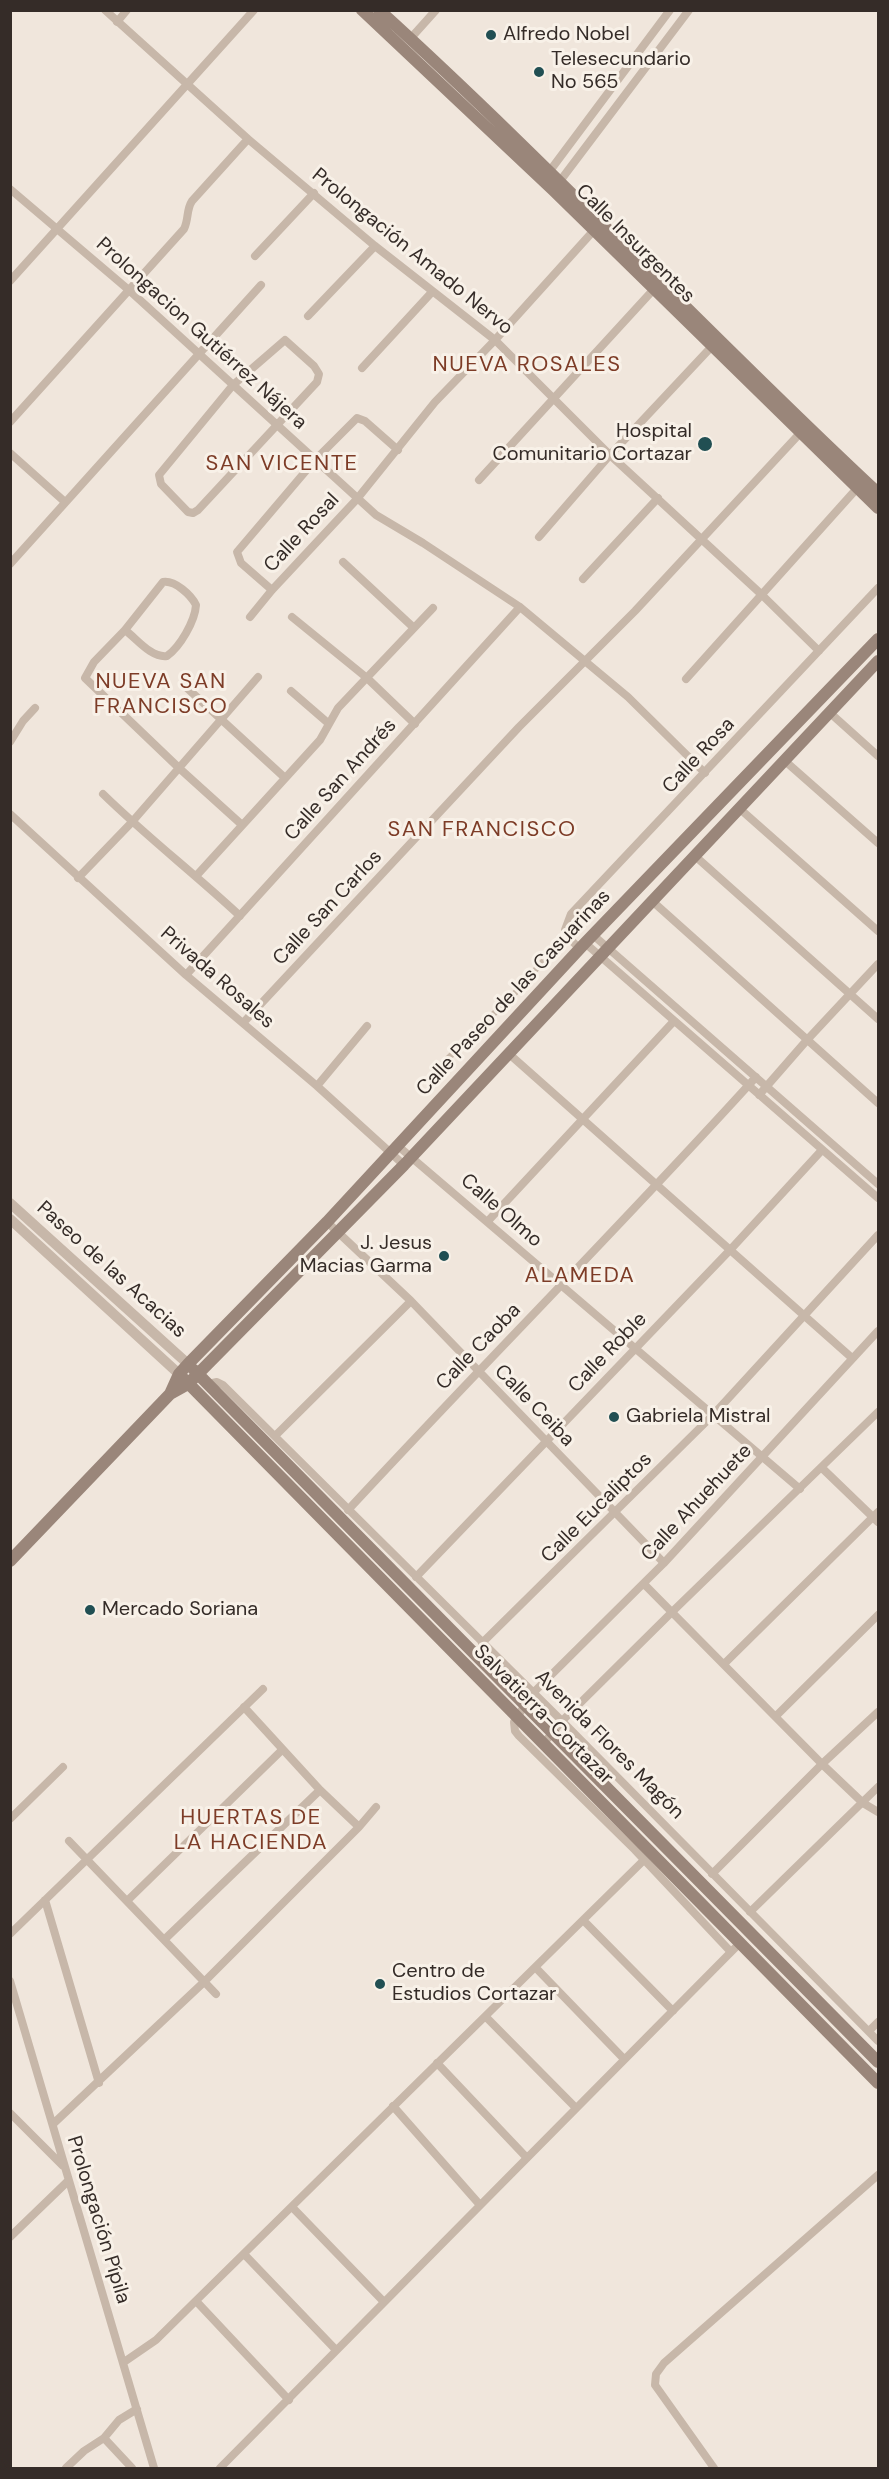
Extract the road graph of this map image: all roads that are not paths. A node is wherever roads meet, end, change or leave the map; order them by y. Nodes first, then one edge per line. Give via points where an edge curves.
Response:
1 (105, 10) edge
2 (127, 10) edge
3 (254, 10) edge
4 (362, 10) edge
5 (379, 10) edge
6 (436, 10) edge
7 (670, 10) edge
8 (689, 10) edge
9 (117, 21) junction
10 (411, 39) junction
11 (187, 84) junction
12 (248, 139) junction
13 (546, 176) junction
14 (556, 186) junction
15 (10, 189) edge
16 (314, 193) junction
17 (597, 227) junction
18 (57, 229) junction
19 (375, 246) junction
20 (255, 256) dead end
21 (10, 281) edge
22 (261, 285) dead end
23 (654, 289) junction
24 (130, 291) junction
25 (432, 292) junction
26 (308, 316) dead end
27 (495, 340) junction
28 (714, 343) junction
29 (198, 355) junction
30 (362, 368) dead end
31 (233, 386) junction
32 (554, 397) junction
33 (10, 422) edge
34 (277, 423) junction
35 (803, 429) junction
36 (398, 450) junction
37 (10, 453) edge
38 (610, 455) junction
39 (316, 459) junction
40 (479, 480) dead end
41 (861, 484) junction
42 (879, 493) edge
43 (658, 498) junction
44 (357, 499) junction
45 (65, 502) junction
46 (879, 508) edge
47 (539, 537) dead end
48 (700, 540) junction
49 (343, 562) dead end
50 (10, 564) edge
51 (583, 579) dead end
52 (879, 588) edge
53 (272, 590) junction
54 (761, 594) junction
55 (520, 607) junction
56 (433, 608) dead end
57 (250, 617) dead end
58 (292, 617) dead end
59 (414, 628) junction
60 (125, 630) junction
61 (879, 639) edge
62 (819, 651) junction
63 (586, 660) junction
64 (877, 664) edge
65 (258, 677) dead end
66 (367, 678) junction
67 (686, 679) dead end
68 (187, 688) dead end
69 (291, 691) dead end
70 (35, 708) dead end
71 (829, 712) junction
72 (222, 718) junction
73 (328, 723) junction
74 (415, 724) junction
75 (10, 742) edge
76 (879, 756) edge
77 (785, 760) junction
78 (179, 768) junction
79 (705, 773) junction
80 (285, 777) junction
81 (103, 794) dead end
82 (740, 809) junction
83 (10, 814) edge
84 (132, 822) junction
85 (242, 824) junction
86 (879, 843) edge
87 (695, 856) junction
88 (197, 875) junction
89 (78, 878) junction
90 (651, 900) junction
91 (240, 916) junction
92 (879, 931) edge
93 (578, 940) junction
94 (603, 952) junction
95 (879, 964) edge
96 (186, 975) junction
97 (851, 994) junction
98 (879, 1019) edge
99 (674, 1021) junction
100 (243, 1023) junction
101 (367, 1026) dead end
102 (807, 1040) junction
103 (508, 1053) junction
104 (433, 1073) dead end
105 (756, 1077) junction
106 (748, 1085) junction
107 (317, 1086) junction
108 (766, 1086) junction
109 (759, 1095) junction
110 (879, 1103) edge
111 (583, 1118) junction
112 (395, 1150) junction
113 (822, 1150) junction
114 (407, 1161) junction
115 (657, 1184) junction
116 (879, 1184) edge
117 (879, 1198) edge
118 (10, 1203) edge
119 (10, 1219) edge
120 (488, 1221) junction
121 (327, 1222) junction
122 (339, 1232) junction
123 (879, 1235) edge
124 (731, 1249) junction
125 (562, 1286) junction
126 (411, 1301) junction
127 (805, 1315) junction
128 (879, 1331) edge
129 (634, 1349) junction
130 (852, 1358) junction
131 (188, 1364) junction
132 (477, 1371) junction
133 (179, 1374) junction
134 (198, 1374) junction
135 (188, 1384) junction
136 (208, 1384) junction
137 (170, 1394) junction
138 (879, 1412) edge
139 (713, 1415) junction
140 (275, 1436) junction
141 (546, 1442) junction
142 (764, 1456) junction
143 (822, 1468) junction
144 (800, 1489) junction
145 (348, 1510) junction
146 (616, 1513) junction
147 (877, 1517) edge
148 (10, 1561) edge
149 (664, 1563) junction
150 (416, 1577) junction
151 (644, 1584) junction
152 (672, 1612) junction
153 (879, 1615) edge
154 (482, 1644) junction
155 (724, 1664) junction
156 (263, 1689) dead end
157 (534, 1692) junction
158 (525, 1705) junction
159 (546, 1705) junction
160 (244, 1707) junction
161 (879, 1712) edge
162 (516, 1715) junction
163 (776, 1716) junction
164 (531, 1721) junction
165 (562, 1721) junction
166 (553, 1732) junction
167 (544, 1743) junction
168 (282, 1750) junction
169 (822, 1764) junction
170 (63, 1767) dead end
171 (879, 1787) edge
172 (320, 1790) junction
173 (863, 1803) junction
174 (376, 1807) dead end
175 (879, 1812) edge
176 (10, 1819) edge
177 (359, 1827) junction
178 (69, 1841) dead end
179 (638, 1846) junction
180 (88, 1860) junction
181 (644, 1860) junction
182 (712, 1874) junction
183 (45, 1900) junction
184 (128, 1900) junction
185 (750, 1912) junction
186 (583, 1920) junction
187 (10, 1934) edge
188 (165, 1939) junction
189 (741, 1942) junction
190 (731, 1952) junction
191 (536, 1968) junction
192 (10, 1981) edge
193 (204, 1982) junction
194 (216, 1994) dead end
195 (13, 2002) edge
196 (673, 2011) junction
197 (486, 2017) junction
198 (879, 2022) edge
199 (868, 2031) junction
200 (879, 2041) edge
201 (624, 2060) junction
202 (879, 2062) edge
203 (437, 2063) junction
204 (99, 2083) junction
205 (879, 2083) edge
206 (393, 2106) junction
207 (576, 2108) junction
208 (10, 2113) edge
209 (53, 2124) junction
210 (527, 2158) junction
211 (63, 2166) junction
212 (879, 2175) edge
213 (68, 2181) junction
214 (480, 2205) junction
215 (292, 2207) junction
216 (10, 2237) edge
217 (244, 2254) junction
218 (196, 2301) junction
219 (384, 2302) junction
220 (336, 2350) junction
221 (124, 2362) junction
222 (289, 2400) junction
223 (137, 2409) junction
224 (104, 2438) junction
225 (66, 2469) edge
226 (132, 2469) edge
227 (154, 2469) edge
228 (220, 2469) edge
229 (714, 2469) edge

1 - 9 street, Prolongación Amado Nervo
2 - 9 street
3 - 11 street
4 - 13 main road, Calle Insurgentes
5 - 10 main road, Calle Insurgentes
6 - 10 street
7 - 13 street
8 - 14 street
9 - 11 street, Prolongación Amado Nervo
10 - 13 main road, Calle Insurgentes
11 - 12 street, Prolongación Amado Nervo
11 - 18 street
12 - 16 street, Prolongación Amado Nervo
12 - 24 street via 192,201 184,229
13 - 14 main road, Calle Insurgentes
14 - 17 main road, Calle Insurgentes
15 - 18 street, Prolongacion Gutiérrez Nájera
16 - 19 street, Prolongación Amado Nervo
16 - 20 street
17 - 23 main road, Calle Insurgentes
17 - 27 street, Calle Rosal
17 - 28 main road, Calle Insurgentes
18 - 21 street
18 - 24 street, Prolongacion Gutiérrez Nájera
19 - 25 street, Prolongación Amado Nervo
19 - 26 street
22 - 29 street
23 - 28 main road, Calle Insurgentes
23 - 32 street
24 - 29 street, Prolongacion Gutiérrez Nájera
24 - 33 street
25 - 27 street, Prolongación Amado Nervo
25 - 30 street
27 - 32 street, Prolongación Amado Nervo
27 - 36 street, Calle Rosal via 435,402
28 - 35 main road, Calle Insurgentes
28 - 38 street
29 - 31 street, Prolongacion Gutiérrez Nájera
29 - 45 street
31 - 34 street, Prolongacion Gutiérrez Nájera
31 - 34 street via 281,341 288,342 314,366 318,379
31 - 34 street via 159,475 161,484 188,512 198,510
32 - 38 street, Prolongación Amado Nervo
32 - 40 street
34 - 39 street, Prolongacion Gutiérrez Nájera
35 - 41 main road, Calle Insurgentes
35 - 48 street, Calle San Carlos
36 - 39 street via 357,418
36 - 44 street, Calle Rosal
37 - 45 street
38 - 43 street, Prolongación Amado Nervo
38 - 47 street
39 - 44 street, Prolongacion Gutiérrez Nájera
39 - 53 street via 237,552 240,563
41 - 42 main road, Calle Insurgentes
41 - 46 main road, Calle Insurgentes
41 - 54 street
43 - 48 street, Prolongación Amado Nervo
43 - 51 street
44 - 53 street, Calle Rosal
44 - 55 street, Prolongacion Gutiérrez Nájera via 387,523
45 - 50 street
48 - 54 street, Prolongación Amado Nervo
48 - 63 street, Calle San Carlos
49 - 59 street
52 - 62 street, Calle Rosa
53 - 57 street, Calle Rosal
54 - 62 street, Prolongación Amado Nervo
54 - 67 street
55 - 63 street, Prolongacion Gutiérrez Nájera
55 - 74 street, Calle San Andrés
56 - 59 street
58 - 66 street
59 - 66 street
60 - 60 street via 163,582 175,584 196,606 193,618 167,656 153,653
60 - 78 street via 88,670 87,681
61 - 93 main road, Calle Paseo de las Casuarinas
62 - 79 street, Calle Rosa
63 - 79 street, Prolongacion Gutiérrez Nájera
63 - 100 street, Calle San Carlos
64 - 71 main road, Calle Paseo de las Casuarinas
65 - 72 street
66 - 73 street
66 - 74 street
68 - 72 street
69 - 73 street
70 - 75 street
71 - 76 street
71 - 77 main road, Calle Paseo de las Casuarinas
72 - 78 street
72 - 80 street
73 - 80 street via 320,740
74 - 91 street, Calle San Andrés
77 - 82 main road, Calle Paseo de las Casuarinas
77 - 86 street
78 - 84 street
78 - 85 street
79 - 93 street, Calle Rosa via 571,914 565,924
80 - 85 street
81 - 84 street
82 - 87 main road, Calle Paseo de las Casuarinas
82 - 92 street
83 - 89 street, Privada Rosales
84 - 88 street
84 - 89 street
85 - 88 street
87 - 90 main road, Calle Paseo de las Casuarinas
87 - 97 street
88 - 91 street
89 - 96 street, Privada Rosales
90 - 94 main road, Calle Paseo de las Casuarinas
90 - 102 street
91 - 96 street, Calle San Andrés
93 - 94 street
93 - 104 street via 516,992
93 - 112 main road, Calle Paseo de las Casuarinas
94 - 99 street
94 - 103 main road, Calle Paseo de las Casuarinas
94 - 105 street
95 - 97 street
96 - 100 street, Privada Rosales
97 - 98 street
97 - 102 street
99 - 106 street
99 - 111 street
100 - 107 street, Privada Rosales
101 - 107 street
102 - 108 street
102 - 110 street
103 - 111 street
103 - 114 main road, Calle Paseo de las Casuarinas
105 - 106 street, Calle Caoba
105 - 108 street
106 - 109 street
106 - 115 street, Calle Caoba
107 - 112 street, Privada Rosales
108 - 109 street
108 - 116 street
109 - 113 street
111 - 115 street
111 - 120 street
112 - 114 street, Calle Olmo
112 - 121 main road, Calle Paseo de las Casuarinas
113 - 117 street
113 - 124 street, Calle Roble
114 - 120 street, Calle Olmo
114 - 122 main road, Calle Paseo de las Casuarinas
115 - 124 street
115 - 125 street, Calle Caoba
118 - 131 street, Paseo de las Acacias
119 - 133 street, Paseo de las Acacias
120 - 125 street, Calle Olmo
121 - 122 street, Calle Ceiba
121 - 131 main road, Calle Paseo de las Casuarinas
122 - 126 street, Calle Ceiba
122 - 134 main road, Calle Paseo de las Casuarinas
123 - 127 street, Calle Eucaliptos
124 - 127 street
124 - 129 street, Calle Roble
125 - 129 street, Calle Olmo
125 - 132 street, Calle Caoba
126 - 132 street, Calle Ceiba
126 - 140 street
127 - 130 street
127 - 139 street, Calle Eucaliptos
128 - 130 street, Calle Ahuehuete
129 - 139 street, Calle Olmo
129 - 141 street, Calle Roble
130 - 142 street, Calle Ahuehuete
131 - 133 main road, Calle Paseo de las Casuarinas
131 - 134 main road, Salvatierra-Cortazar
132 - 141 street, Calle Ceiba
132 - 145 street, Calle Caoba
133 - 135 main road, Salvatierra-Cortazar
133 - 137 main road, Calle Paseo de las Casuarinas
134 - 135 main road, Calle Paseo de las Casuarinas
134 - 136 main road, Salvatierra-Cortazar
135 - 137 main road, Calle Paseo de las Casuarinas
135 - 162 main road, Salvatierra-Cortazar
136 - 140 street, Avenida Flores Magón via 223,1385
136 - 158 main road, Salvatierra-Cortazar
137 - 148 main road
138 - 143 street
139 - 142 street, Calle Olmo
139 - 146 street, Calle Eucaliptos
140 - 145 street, Avenida Flores Magón
141 - 146 street, Calle Ceiba
141 - 150 street, Calle Roble
142 - 144 street, Calle Olmo
142 - 149 street, Calle Ahuehuete
143 - 144 street
143 - 147 street
144 - 152 street
145 - 150 street, Avenida Flores Magón
146 - 149 street, Calle Ceiba
146 - 154 street, Calle Eucaliptos
147 - 155 street
149 - 151 street, Calle Ahuehuete
150 - 154 street, Avenida Flores Magón
151 - 152 street
151 - 157 street, Calle Ahuehuete
152 - 155 street
152 - 165 street
153 - 163 street
154 - 157 street, Avenida Flores Magón
155 - 163 street
156 - 160 street
157 - 159 street, Avenida Flores Magón
158 - 162 street
158 - 164 main road, Salvatierra-Cortazar
159 - 164 street
159 - 165 street, Avenida Flores Magón
160 - 168 street
160 - 180 street
161 - 169 street
162 - 164 main road, Salvatierra-Cortazar
162 - 179 street via 514,1727 519,1736
163 - 169 street
164 - 166 main road, Salvatierra-Cortazar
164 - 167 main road, Salvatierra-Cortazar
165 - 166 street
165 - 182 street, Avenida Flores Magón
166 - 167 street
166 - 202 main road, Salvatierra-Cortazar
167 - 179 main road, Salvatierra-Cortazar
168 - 172 street
168 - 184 street
169 - 173 street
169 - 182 street
170 - 176 street
171 - 173 street
172 - 177 street
172 - 188 street
173 - 175 street
173 - 185 street
174 - 177 street
177 - 193 street
178 - 180 street
179 - 181 street
179 - 189 main road, Salvatierra-Cortazar
180 - 183 street
180 - 184 street
181 - 186 street
181 - 190 street
182 - 185 street, Avenida Flores Magón
183 - 187 street
183 - 204 street
184 - 188 street
185 - 199 street, Avenida Flores Magón
186 - 191 street
186 - 196 street
188 - 193 street
189 - 190 street
189 - 205 main road, Salvatierra-Cortazar
190 - 196 street
191 - 197 street
191 - 201 street
192 - 195 street, Prolongación Pípila
193 - 194 street
193 - 204 street
195 - 209 street, Prolongación Pípila
196 - 201 street
197 - 203 street
197 - 207 street
198 - 199 street
199 - 200 street, Avenida Flores Magón
201 - 207 street
203 - 206 street
203 - 210 street
204 - 209 street
206 - 214 street
206 - 215 street
207 - 210 street
208 - 211 street
209 - 211 street, Prolongación Pípila
210 - 214 street
211 - 213 street, Prolongación Pípila
212 - 229 street via 656,2374 656,2385
213 - 216 street
213 - 221 street, Prolongación Pípila
214 - 219 street
215 - 217 street
215 - 219 street
217 - 218 street
217 - 220 street
218 - 221 street via 156,2340
218 - 222 street
219 - 220 street
220 - 222 street
221 - 223 street, Prolongación Pípila
222 - 228 street
223 - 224 street via 118,2420
223 - 227 street, Prolongación Pípila
224 - 225 street
224 - 226 street

